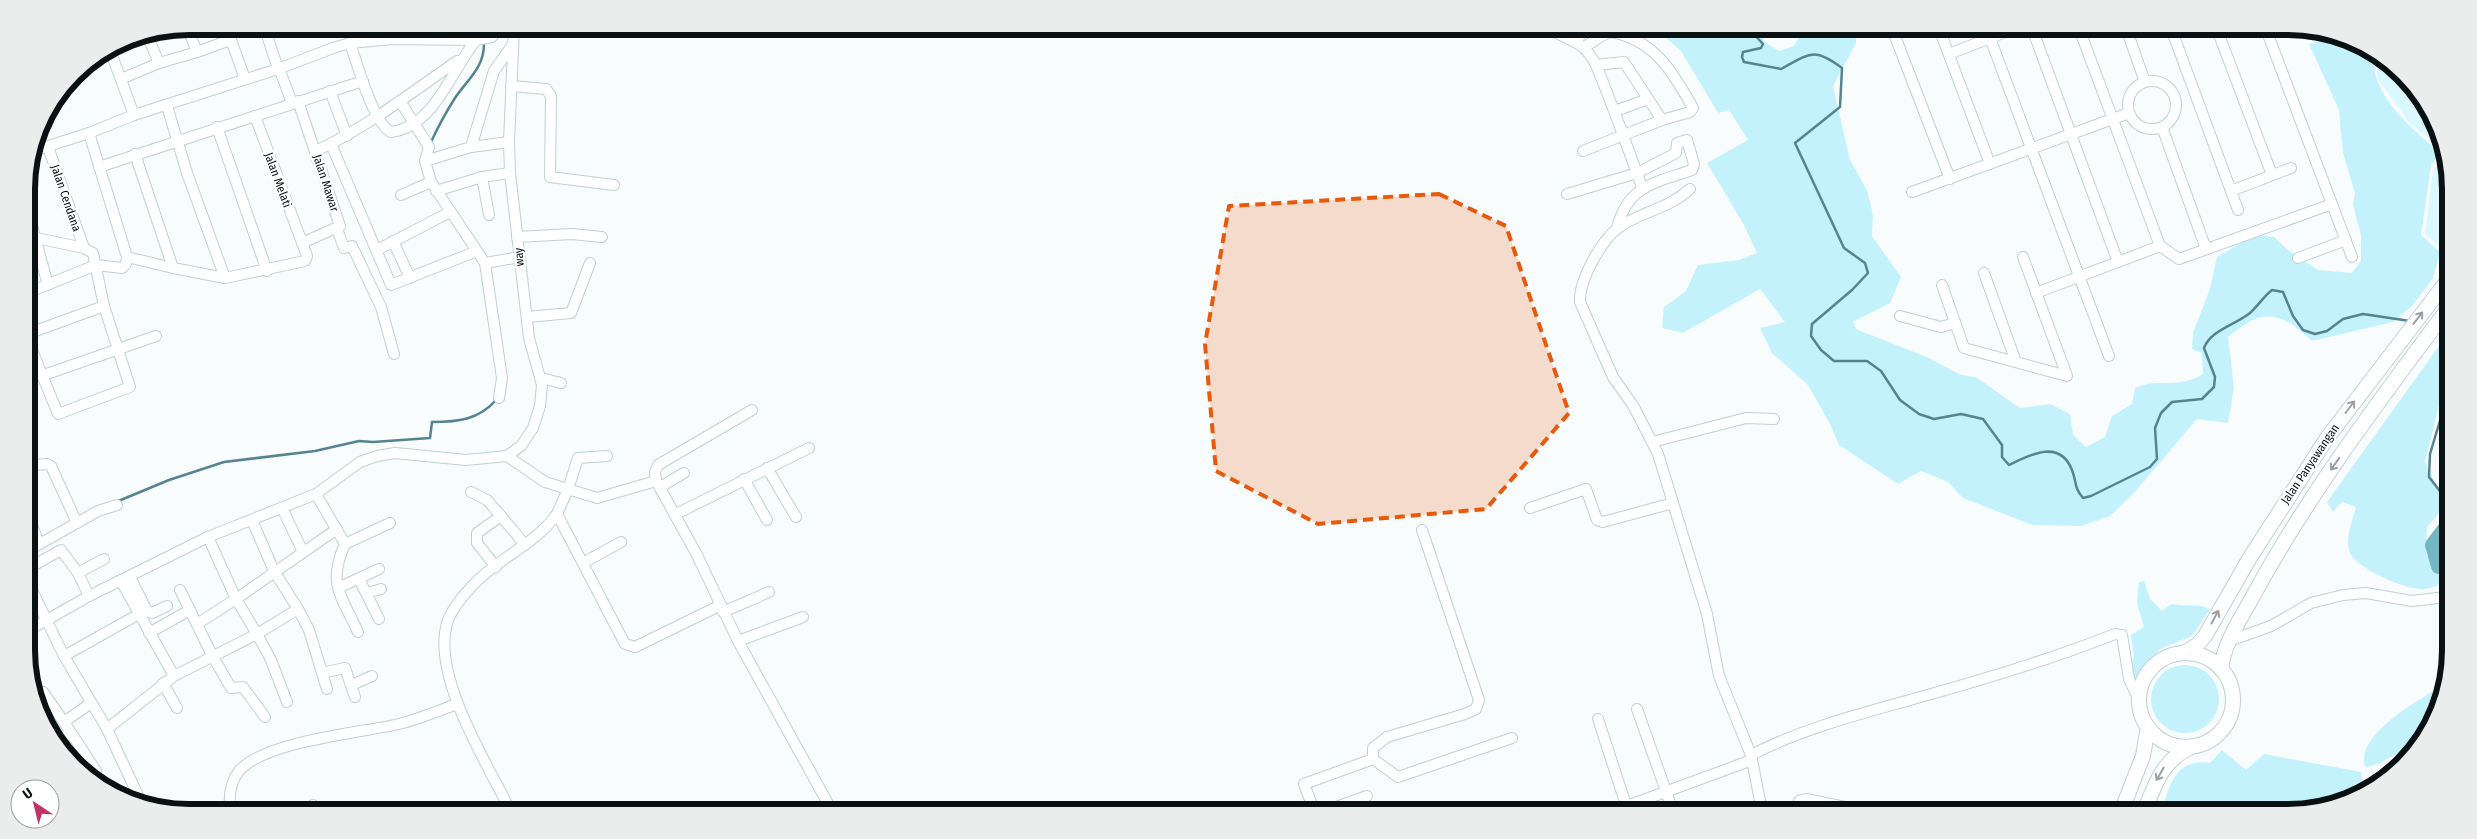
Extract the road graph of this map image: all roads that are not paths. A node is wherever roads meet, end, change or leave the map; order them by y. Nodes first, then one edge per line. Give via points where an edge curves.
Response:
1 (190, 35) edge
2 (229, 35) edge
3 (267, 35) edge
4 (494, 35) edge
5 (514, 35) edge
6 (1562, 35) edge
7 (1582, 35) edge
8 (1603, 35) edge
9 (1622, 35) edge
10 (1895, 35) edge
11 (1941, 35) edge
12 (1998, 35) edge
13 (2034, 35) edge
14 (2081, 35) edge
15 (2128, 35) edge
16 (2173, 35) edge
17 (2219, 35) edge
18 (2268, 35) edge
19 (1990, 38) junction
20 (150, 40) edge
21 (230, 40) junction
22 (476, 40) junction
23 (350, 43) junction
24 (513, 43) junction
25 (1581, 44) junction
26 (197, 52) junction
27 (1948, 54) junction
28 (112, 56) edge
29 (462, 58) junction
30 (159, 63) junction
31 (1596, 66) junction
32 (278, 69) junction
33 (121, 79) junction
34 (245, 79) junction
35 (363, 81) junction
36 (2145, 82) junction
37 (512, 86) junction
38 (2193, 89) junction
39 (330, 91) junction
40 (2175, 96) junction
41 (1648, 99) junction
42 (400, 101) junction
43 (295, 102) junction
44 (167, 106) junction
45 (1615, 111) junction
46 (2129, 113) junction
47 (134, 114) junction
48 (255, 116) junction
49 (378, 118) junction
50 (2112, 119) junction
51 (1662, 120) junction
52 (415, 125) junction
53 (217, 127) junction
54 (2162, 127) junction
55 (89, 133) junction
56 (2071, 134) junction
57 (347, 136) junction
58 (1624, 136) junction
59 (177, 140) junction
60 (509, 142) junction
61 (331, 144) junction
62 (48, 147) junction
63 (471, 147) junction
64 (40, 149) edge
65 (2031, 149) junction
66 (316, 151) junction
67 (1583, 151) dead end
68 (135, 154) junction
69 (425, 161) junction
70 (1990, 164) junction
71 (99, 167) junction
72 (2291, 168) dead end
73 (1637, 172) junction
74 (510, 174) junction
75 (2272, 176) junction
76 (482, 177) junction
77 (1950, 179) junction
78 (614, 185) dead end
79 (434, 186) junction
80 (1642, 187) junction
81 (1690, 189) dead end
82 (2231, 190) junction
83 (1912, 192) dead end
84 (1567, 194) dead end
85 (402, 195) dead end
86 (2332, 204) junction
87 (2238, 210) dead end
88 (450, 212) junction
89 (489, 215) dead end
90 (1617, 228) junction
91 (337, 229) junction
92 (517, 237) junction
93 (602, 237) dead end
94 (35, 238) edge
95 (2346, 240) junction
96 (393, 241) junction
97 (302, 243) junction
98 (2160, 246) junction
99 (35, 248) edge
100 (84, 248) junction
101 (2206, 249) junction
102 (377, 250) junction
103 (477, 251) junction
104 (2352, 256) dead end
105 (127, 257) junction
106 (520, 257) junction
107 (2023, 257) dead end
108 (2298, 258) dead end
109 (484, 262) junction
110 (2118, 262) junction
111 (590, 263) dead end
112 (96, 265) junction
113 (173, 268) junction
114 (267, 271) junction
115 (1984, 273) dead end
116 (2079, 276) junction
117 (225, 278) junction
118 (410, 278) junction
119 (48, 285) junction
120 (1942, 285) dead end
121 (2442, 288) edge
122 (35, 290) edge
123 (2036, 293) junction
124 (104, 306) junction
125 (1900, 316) dead end
126 (527, 317) junction
127 (2442, 317) edge
128 (1955, 323) junction
129 (35, 333) edge
130 (156, 336) dead end
131 (118, 349) junction
132 (394, 354) dead end
133 (2109, 356) dead end
134 (35, 359) edge
135 (2016, 362) junction
136 (41, 376) junction
137 (541, 378) junction
138 (561, 383) dead end
139 (499, 398) dead end
140 (752, 410) dead end
141 (1774, 419) dead end
142 (1652, 442) junction
143 (809, 448) dead end
144 (507, 456) junction
145 (607, 456) dead end
146 (35, 464) edge
147 (767, 468) junction
148 (684, 474) dead end
149 (744, 479) junction
150 (658, 484) junction
151 (568, 489) junction
152 (471, 492) dead end
153 (316, 494) junction
154 (1673, 503) junction
155 (117, 505) dead end
156 (282, 508) junction
157 (1530, 508) dead end
158 (557, 514) junction
159 (676, 514) junction
160 (501, 516) junction
161 (796, 517) dead end
162 (252, 520) junction
163 (767, 520) dead end
164 (77, 523) junction
165 (390, 523) dead end
166 (337, 529) junction
167 (1422, 530) dead end
168 (35, 533) edge
169 (208, 537) junction
170 (621, 542) dead end
171 (39, 544) junction
172 (345, 544) junction
173 (525, 545) junction
174 (35, 546) edge
175 (303, 552) junction
176 (104, 559) dead end
177 (583, 563) junction
178 (35, 565) edge
179 (496, 566) junction
180 (379, 569) dead end
181 (274, 571) junction
182 (78, 573) junction
183 (126, 579) junction
184 (359, 579) junction
185 (338, 588) junction
186 (381, 589) dead end
187 (180, 590) dead end
188 (769, 592) dead end
189 (367, 594) junction
190 (35, 596) edge
191 (89, 596) junction
192 (2442, 597) edge
193 (236, 599) junction
194 (167, 606) dead end
195 (298, 609) junction
196 (722, 609) junction
197 (190, 610) junction
198 (138, 614) junction
199 (803, 617) dead end
200 (379, 619) dead end
201 (47, 620) junction
202 (196, 624) junction
203 (35, 627) edge
204 (358, 632) dead end
205 (149, 633) junction
206 (257, 634) junction
207 (738, 641) junction
208 (2229, 641) junction
209 (2184, 653) junction
210 (212, 655) junction
211 (64, 656) junction
212 (2221, 669) junction
213 (322, 673) junction
214 (174, 676) junction
215 (372, 676) dead end
216 (164, 684) junction
217 (352, 685) junction
218 (327, 689) dead end
219 (43, 692) dead end
220 (355, 697) dead end
221 (2139, 700) junction
222 (287, 702) dead end
223 (91, 703) junction
224 (457, 704) junction
225 (177, 708) dead end
226 (1637, 709) dead end
227 (265, 717) dead end
228 (1598, 719) dead end
229 (64, 722) junction
230 (2148, 727) junction
231 (107, 729) junction
232 (71, 733) junction
233 (62, 738) edge
234 (1512, 738) dead end
235 (2191, 747) junction
236 (1751, 758) junction
237 (1373, 759) junction
238 (96, 771) dead end
239 (1666, 792) junction
240 (138, 795) edge
241 (1367, 796) dead end
242 (230, 804) edge
243 (507, 804) edge
244 (828, 804) edge
245 (1312, 804) edge
246 (1345, 804) edge
247 (1626, 804) edge
248 (1637, 804) edge
249 (1670, 804) edge
250 (1761, 804) edge
251 (1798, 804) edge
252 (1828, 804) edge
253 (2124, 804) edge
254 (2148, 804) edge

1 - 26 street
2 - 21 street
3 - 32 street, Jalan Mawar
4 - 22 street
5 - 24 street, way
6 - 25 street
7 - 25 street
8 - 25 street
9 - 51 street via 1643,43 1662,60 1693,108 1690,112
10 - 77 street
11 - 27 street
12 - 19 street
13 - 56 street
14 - 50 street
15 - 36 street
16 - 38 street
17 - 75 street
18 - 86 street
19 - 27 street
19 - 65 street
20 - 30 street
21 - 26 street
21 - 34 street
22 - 23 street via 392,39
22 - 29 street
23 - 32 street
23 - 35 street
24 - 37 street, way
24 - 63 street via 494,71
25 - 31 street
26 - 30 street
27 - 70 street
28 - 33 street
29 - 42 street
29 - 52 street via 427,115
30 - 33 street
31 - 41 street via 1624,62
31 - 45 street
32 - 34 street
32 - 43 street, Jalan Mawar
33 - 47 street
34 - 44 street
35 - 39 street
35 - 49 street
36 - 40 street via 2157,81 2168,86
36 - 46 street via 2131,94
37 - 60 street, way
37 - 78 street via 546,89 551,96 550,177
38 - 40 street
38 - 82 street
39 - 43 street
39 - 57 street
40 - 54 street via 2172,120
41 - 45 street
41 - 51 street
42 - 49 street
42 - 52 street
43 - 48 street
43 - 66 street, Jalan Mawar
44 - 47 street
44 - 59 street
45 - 58 street
46 - 50 street
46 - 54 street via 2137,124 2149,129
47 - 55 street
48 - 53 street
48 - 97 street, Jalan Melati
49 - 52 street via 391,132
49 - 57 street
50 - 56 street
50 - 98 street
51 - 58 street
52 - 69 street via 429,147
53 - 59 street
53 - 114 street
54 - 101 street
55 - 62 street
55 - 71 street
56 - 65 street
56 - 110 street
57 - 61 street
58 - 67 street
58 - 73 street
59 - 68 street
59 - 117 street
60 - 63 street
60 - 74 street, way
61 - 66 street
61 - 102 street
62 - 64 street
62 - 100 street, Jalan Cendana
63 - 69 street
65 - 70 street
65 - 116 street
66 - 91 street, Jalan Mawar via 340,225
68 - 71 street
68 - 113 street
69 - 79 street
70 - 77 street
71 - 105 street
72 - 75 street
73 - 80 street
73 - 80 street via 1676,153 1678,142 1689,142 1694,164 1692,170
73 - 84 street
74 - 76 street
74 - 92 street, way
75 - 82 street
76 - 79 street
76 - 89 street
77 - 83 street
79 - 85 street
79 - 88 street
80 - 90 street via 1626,206
81 - 90 street via 1668,205
82 - 87 street
86 - 95 street
86 - 101 street
88 - 96 street
88 - 103 street
90 - 142 street via 1587,272 1580,302 1613,377 1634,407
91 - 97 street, Jalan Mawar
91 - 132 street via 344,248 352,246 382,307
92 - 93 street via 572,234
92 - 106 street, way
94 - 100 street
95 - 104 street
95 - 108 street
96 - 102 street
96 - 118 street
97 - 114 street via 307,256 305,261
98 - 101 street via 2179,259
98 - 110 street
99 - 119 street
100 - 112 street, Jalan Cendana via 93,253
102 - 118 street via 391,285
103 - 109 street
103 - 118 street
105 - 112 street via 122,268
105 - 113 street
106 - 109 street
106 - 126 street, way
107 - 123 street
109 - 139 street via 502,378
110 - 116 street
111 - 126 street via 573,311
112 - 119 street
112 - 124 street
113 - 117 street
114 - 117 street
115 - 135 street
116 - 123 street
116 - 133 street
119 - 122 street
120 - 128 street
209 -> 121 main road, Jalan Panyawangan via 2197,646 2205,636 2249,559 2327,438
123 - 135 street via 2067,376
124 - 129 street
124 - 131 street
125 - 128 street via 1941,328
126 - 137 street, way via 529,338
127 -> 208 main road, Jalan Panyawangan via 2306,506 2275,555
128 - 135 street via 1964,348
130 - 131 street
131 - 136 street
131 - 136 street via 129,388 59,414
134 - 136 street
137 - 138 street
137 - 144 street, way via 540,406 533,428 521,446
140 - 150 street via 658,465 655,472
141 - 142 street via 1746,418
142 - 154 street
143 - 147 street
144 - 151 street via 545,482
144 - 153 street via 466,460 395,454 377,456 360,462
145 - 151 street via 578,458
146 - 164 street via 51,466
147 - 149 street
147 - 161 street
148 - 150 street
149 - 159 street
149 - 163 street
150 - 151 street via 597,498
150 - 159 street
151 - 158 street
152 - 160 street via 488,500
153 - 156 street
153 - 166 street
154 - 157 street via 1603,522 1597,520 1586,489
154 - 236 street via 1707,614 1719,676
155 - 164 street
156 - 162 street
156 - 175 street
158 - 173 street
158 - 177 street
159 - 196 street
160 - 173 street
160 - 179 street via 477,533 476,538
162 - 169 street
162 - 181 street
164 - 171 street
165 - 172 street
166 - 172 street
166 - 175 street
167 - 237 street via 1480,700 1476,710 1387,737 1372,748
168 - 171 street
169 - 183 street
169 - 193 street
170 - 177 street
171 - 174 street
172 - 185 street via 336,569
173 - 179 street
175 - 181 street
176 - 182 street
177 - 196 street via 629,647
178 - 182 street via 61,550
179 - 224 street via 479,579 452,610 447,624 444,644
180 - 184 street
181 - 193 street
181 - 195 street
182 - 191 street
183 - 191 street
183 - 194 street via 147,611 152,613
183 - 198 street
184 - 185 street
184 - 189 street
185 - 204 street
186 - 189 street
187 - 197 street
188 - 196 street
189 - 200 street
190 - 201 street
191 - 201 street
192 - 208 street via 2412,601 2366,593 2343,595 2312,603 2271,626
193 - 202 street
193 - 206 street
195 - 206 street
195 - 213 street via 310,630
196 - 207 street
197 - 202 street
197 - 205 street
198 - 205 street
198 - 211 street
199 - 207 street
201 - 203 street
201 - 211 street
202 - 210 street
205 - 214 street
206 - 210 street
206 - 222 street
207 - 244 street
208 - 212 main road, Jalan Panyawangan
209 - 212 main road via 2198,654
209 - 221 main road via 2170,656 2152,668 2141,686
210 - 214 street
210 - 227 street via 231,688 243,687
211 - 223 street
212 - 235 main road via 2231,688 2232,710 2218,735
213 - 217 street via 345,668
213 - 218 street
214 - 216 street
215 - 217 street
216 - 225 street
216 - 231 street
217 - 220 street
219 - 229 street
221 - 230 main road via 2141,714
221 - 236 street via 2130,679 2122,636 2115,634 2018,670 1824,724 1785,738
223 - 229 street
223 - 231 street
224 - 242 street via 418,719 294,744 256,758 236,776 230,792
224 - 243 street
226 - 239 street
228 - 247 street
229 - 232 street
230 - 235 main road via 2166,743
230 - 253 main road via 2143,756
231 - 240 street
232 - 233 street
232 - 238 street
234 - 237 street via 1398,776
235 -> 254 main road via 2179,752 2165,766
236 - 239 street
236 - 250 street
237 - 245 street via 1304,784
239 - 248 street
239 - 249 street
241 - 246 street
251 - 252 street via 1806,799

